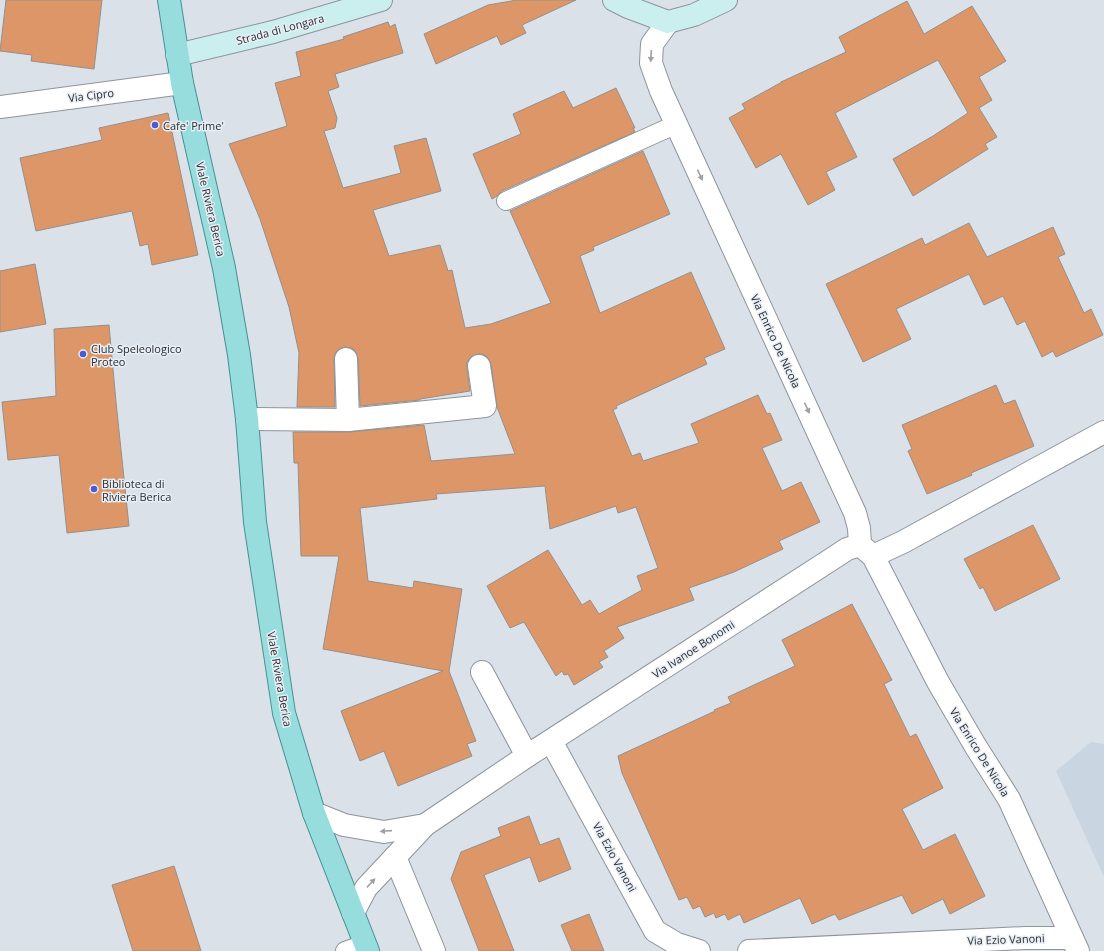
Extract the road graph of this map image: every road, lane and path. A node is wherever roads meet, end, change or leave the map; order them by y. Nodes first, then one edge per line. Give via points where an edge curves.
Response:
1 (169, 0) edge
2 (381, 0) edge
3 (614, 0) edge
4 (726, 0) edge
5 (668, 22) junction
6 (177, 55) junction
7 (182, 83) junction
8 (0, 107) edge
9 (677, 124) junction
10 (506, 201) dead end
11 (346, 359) dead end
12 (479, 366) dead end
13 (247, 419) junction
14 (348, 420) junction
15 (1104, 432) edge
16 (866, 551) junction
17 (482, 672) dead end
18 (551, 741) junction
19 (527, 756) junction
20 (314, 813) junction
21 (424, 824) junction
22 (395, 857) junction
23 (353, 913) junction
24 (1075, 945) edge
25 (359, 949) edge
26 (434, 951) edge
27 (699, 951) edge
28 (749, 951) edge

1 - 6 main road, Viale Riviera Berica
2 - 6 main road, Strada di Longara via 273,32
3 - 5 main road
4 - 5 main road via 694,15
5 -> 9 street, Via Enrico De Nicola via 652,44 651,63 660,91
6 - 7 main road, Viale Riviera Berica
7 - 8 street, Via Cipro
7 - 13 main road, Viale Riviera Berica via 224,268 240,355
9 - 10 lane
9 -> 16 street, Via Enrico De Nicola via 855,513
11 - 14 street
12 - 14 street via 485,406
13 - 14 street
13 - 20 main road, Viale Riviera Berica via 255,522 284,713
15 - 16 street via 910,538
16 - 18 street, Via Ivanoe Bonomi via 847,549
16 - 24 street, Via Enrico De Nicola via 938,682 1009,799
17 - 19 street
18 - 19 street, Via Ivanoe Bonomi
18 - 27 street, Via Ezio Vanoni via 655,931 677,944
19 - 21 street, Via Ivanoe Bonomi
21 -> 20 street, Via Ivanoe Bonomi via 384,832 344,825
20 - 23 main road, Viale Riviera Berica
21 - 22 street, Via Ivanoe Bonomi
23 -> 22 street, Via Ivanoe Bonomi via 366,888
22 - 26 street
23 - 25 main road, Viale Riviera Berica
24 - 28 street, Via Ezio Vanoni via 1025,938

